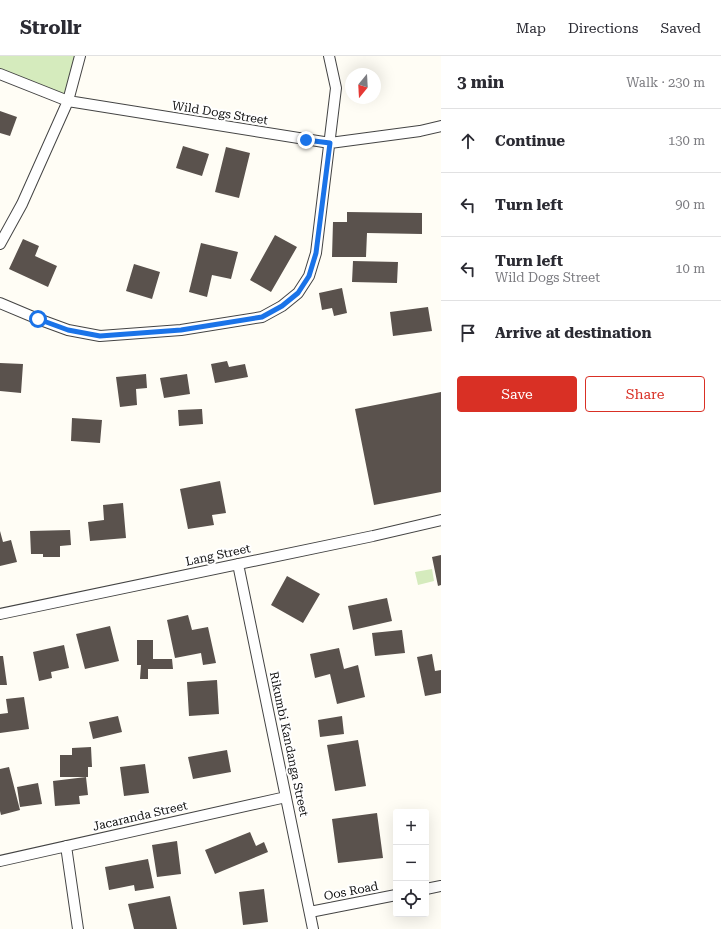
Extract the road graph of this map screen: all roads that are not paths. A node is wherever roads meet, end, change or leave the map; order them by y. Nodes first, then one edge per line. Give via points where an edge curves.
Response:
1 (80, 56) edge
2 (329, 56) edge
3 (0, 74) edge
4 (68, 101) junction
5 (441, 126) edge
6 (330, 143) junction
7 (0, 244) edge
8 (0, 303) edge
9 (441, 520) edge
10 (238, 564) junction
11 (0, 614) edge
12 (286, 797) junction
13 (66, 846) junction
14 (0, 861) edge
15 (441, 886) edge
16 (429, 888) edge
17 (393, 896) edge
18 (310, 912) junction
19 (78, 929) edge
20 (313, 929) edge

1 - 4 street
2 - 6 street via 336,88
3 - 4 street, Wild Dogs Street
4 - 6 street, Wild Dogs Street
4 - 7 street via 22,204
5 - 6 street, Wild Dogs Street
6 - 8 street via 316,253 309,276 298,293 262,317 181,330 100,336 68,330
9 - 10 street, Lang Street
10 - 11 street, Lang Street
10 - 12 street, Rikumbi Kandanga Street
12 - 13 street, Jacaranda Street
12 - 18 street, Rikumbi Kandanga Street
13 - 14 street, Jacaranda Street
13 - 19 street
15 - 16 street
17 - 18 street, Oos Road
18 - 20 street, Rikumbi Kandanga Street

